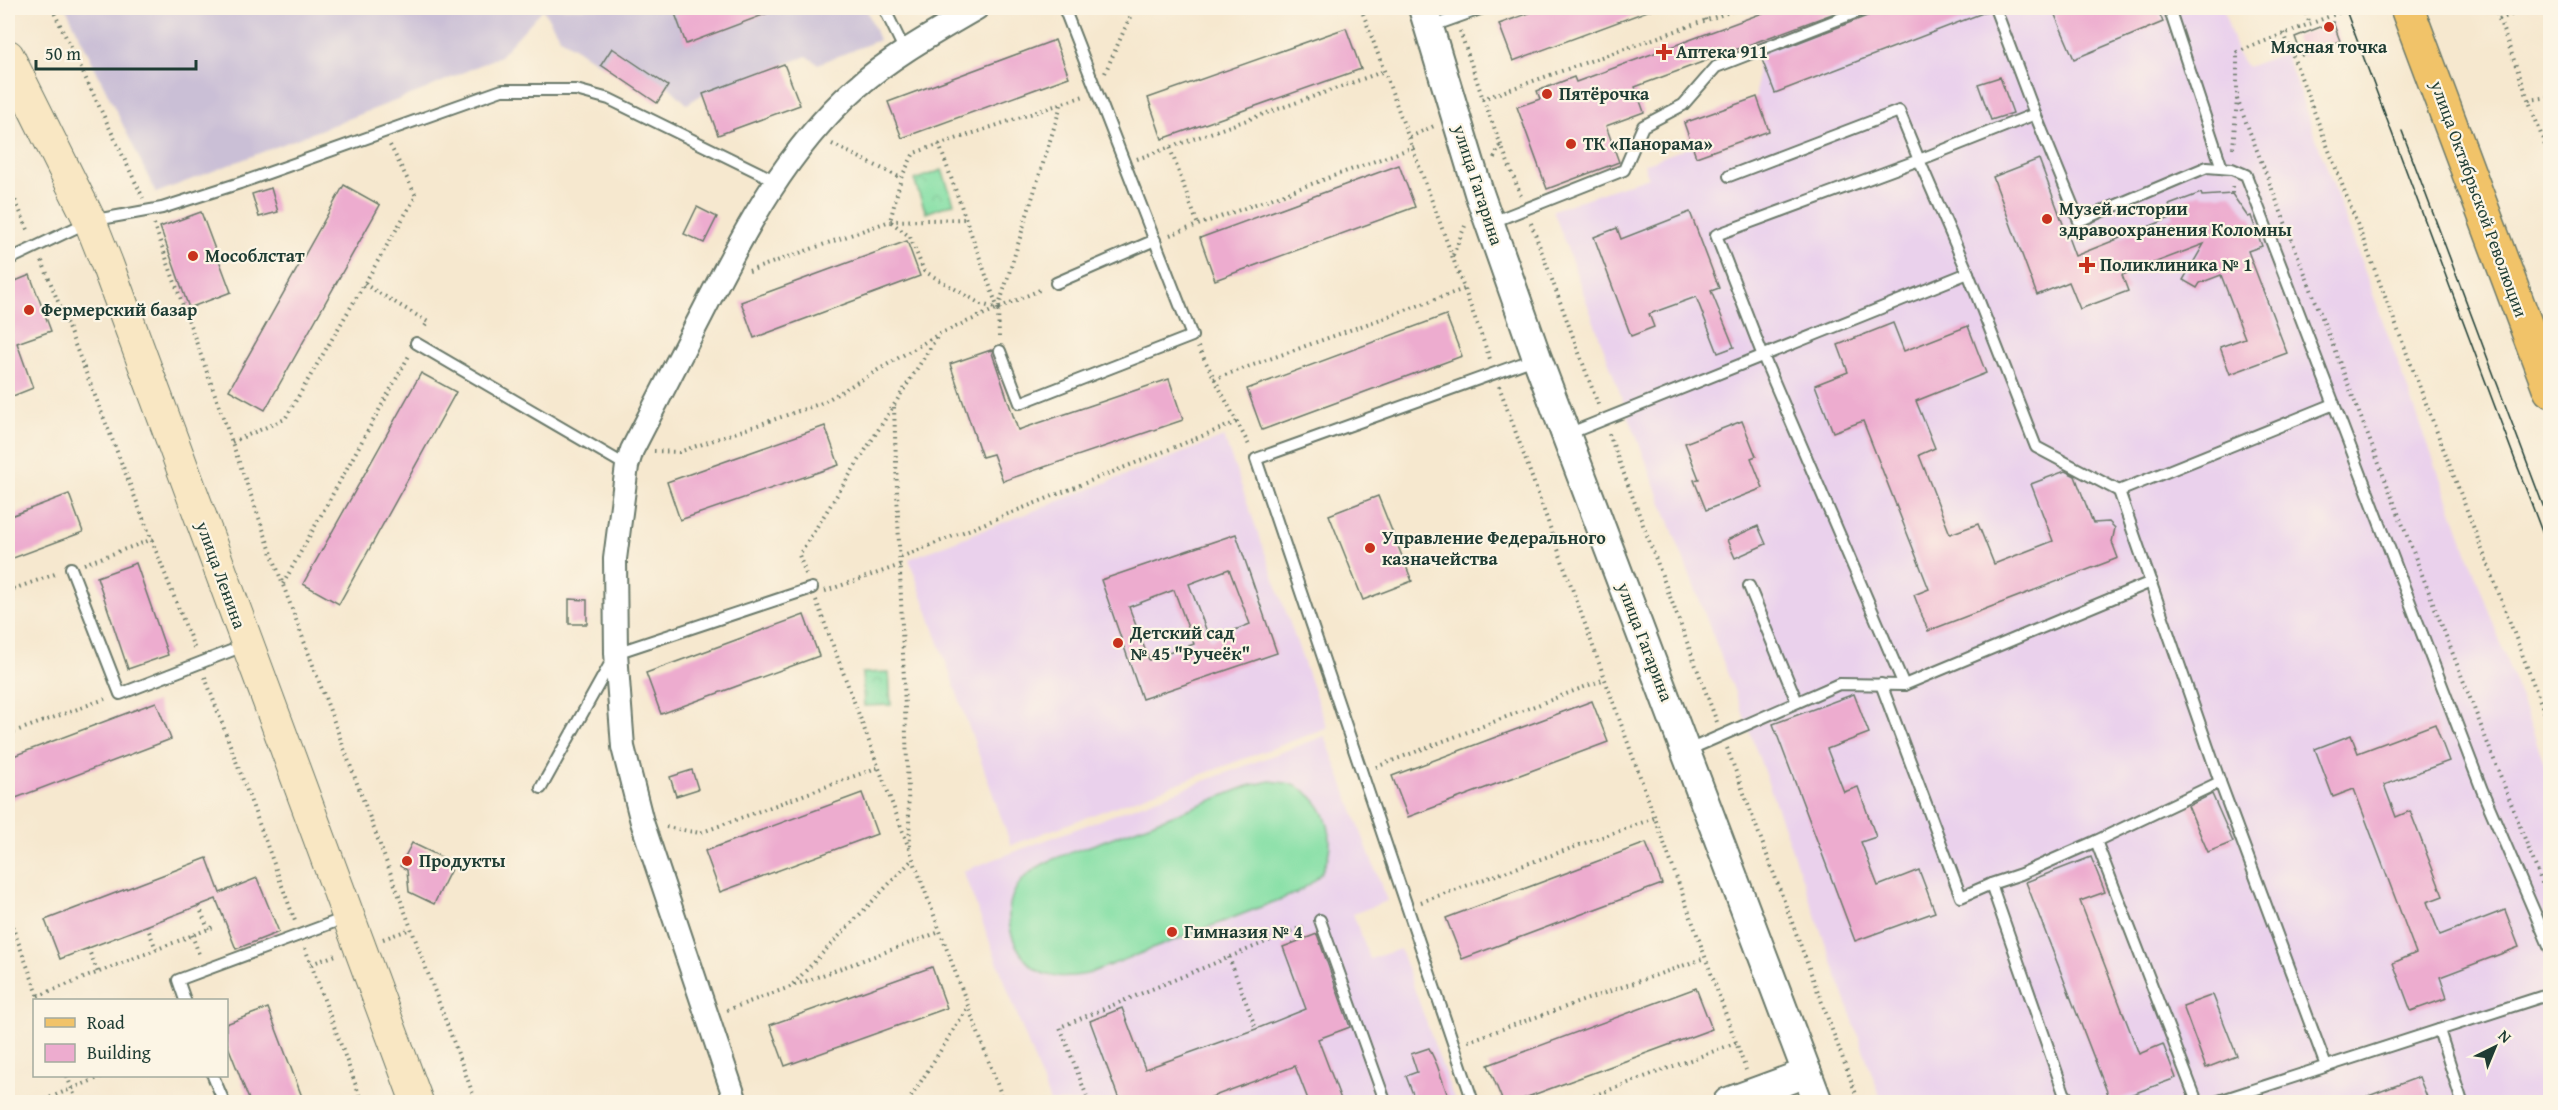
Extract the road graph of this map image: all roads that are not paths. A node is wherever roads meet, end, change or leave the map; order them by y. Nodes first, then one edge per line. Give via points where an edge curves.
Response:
1 (884, 8) edge
2 (977, 8) edge
3 (1064, 8) edge
4 (1483, 8) edge
5 (1867, 8) edge
6 (1995, 8) edge
7 (2169, 8) edge
8 (2407, 8) edge
9 (1426, 18) edge
10 (905, 51) junction
11 (8, 56) edge
12 (2035, 114) junction
13 (1919, 160) junction
14 (2227, 169) junction
15 (1729, 176) dead end
16 (776, 181) junction
17 (90, 222) junction
18 (1490, 223) junction
19 (1155, 240) junction
20 (8, 260) edge
21 (1968, 273) junction
22 (1056, 283) road end
23 (416, 343) road end
24 (1000, 351) road end
25 (1763, 356) junction
26 (1538, 358) junction
27 (2550, 390) edge
28 (2334, 404) junction
29 (1566, 435) junction
30 (630, 458) junction
31 (2119, 491) junction
32 (71, 568) dead end
33 (2151, 582) junction
34 (1749, 586) dead end
35 (812, 588) road end
36 (247, 644) junction
37 (616, 653) junction
38 (1881, 684) junction
39 (1904, 685) junction
40 (1797, 702) junction
41 (1686, 751) junction
42 (2220, 782) junction
43 (541, 788) dead end
44 (2096, 841) junction
45 (1991, 884) junction
46 (348, 916) junction
47 (1320, 920) road end
48 (2550, 948) edge
49 (2550, 994) edge
50 (185, 999) edge
51 (2439, 1030) junction
52 (2326, 1066) junction
53 (1807, 1073) junction
54 (213, 1077) edge
55 (224, 1102) edge
56 (417, 1102) edge
57 (736, 1102) edge
58 (1382, 1102) edge
59 (1473, 1102) edge
60 (1728, 1102) edge
61 (1818, 1102) edge
62 (2071, 1102) edge
63 (2197, 1102) edge
64 (2217, 1102) edge
65 (2462, 1102) edge

1 - 10 lane
2 - 10 street
3 - 19 lane
4 - 9 lane via 1456,18
5 - 18 lane via 1716,67 1683,105 1643,126 1624,170
6 - 12 lane
7 - 14 lane
8 - 27 main road, улица Октябрьской Революции
9 - 18 street, улица Гагарина
10 - 16 street via 856,87 810,134
11 - 17 main road, улица Ленина
12 - 13 lane
12 - 14 lane via 2079,221 2207,167
13 - 15 lane via 1899,111
13 - 21 lane
13 - 25 lane via 1716,235
14 - 28 lane via 2246,175
16 - 17 lane via 609,99 576,90 502,90 240,183 149,210
16 - 30 street via 717,283
17 - 20 lane
17 - 36 main road, улица Ленина
18 - 26 street, улица Гагарина
19 - 22 lane
19 - 24 lane via 1192,336 1020,403
21 - 25 lane
21 - 31 lane via 2036,447
23 - 30 lane
25 - 29 lane
25 - 39 lane
26 - 29 street, улица Гагарина
26 - 59 lane via 1256,459
28 - 31 lane
28 - 48 lane via 2482,790
29 - 41 street, улица Гагарина
30 - 37 street via 615,558
31 - 33 lane
32 - 36 lane via 120,694
33 - 39 lane
33 - 42 lane
34 - 40 lane
35 - 37 lane
36 - 46 main road, улица Ленина
37 - 43 lane
37 - 57 street via 623,747 642,822
38 - 39 lane
38 - 40 lane via 1839,684
38 - 45 lane via 1960,897
40 - 41 lane
41 - 53 street, улица Гагарина
42 - 44 lane
42 - 52 lane
44 - 45 lane
44 - 63 lane
45 - 62 lane via 2064,1093
46 - 50 lane via 178,980
46 - 56 main road, улица Ленина
47 - 58 lane via 1384,1098
49 - 51 lane
51 - 52 lane
51 - 65 lane
52 - 64 lane
53 - 60 street
53 - 61 street, улица Гагарина
54 - 55 lane

